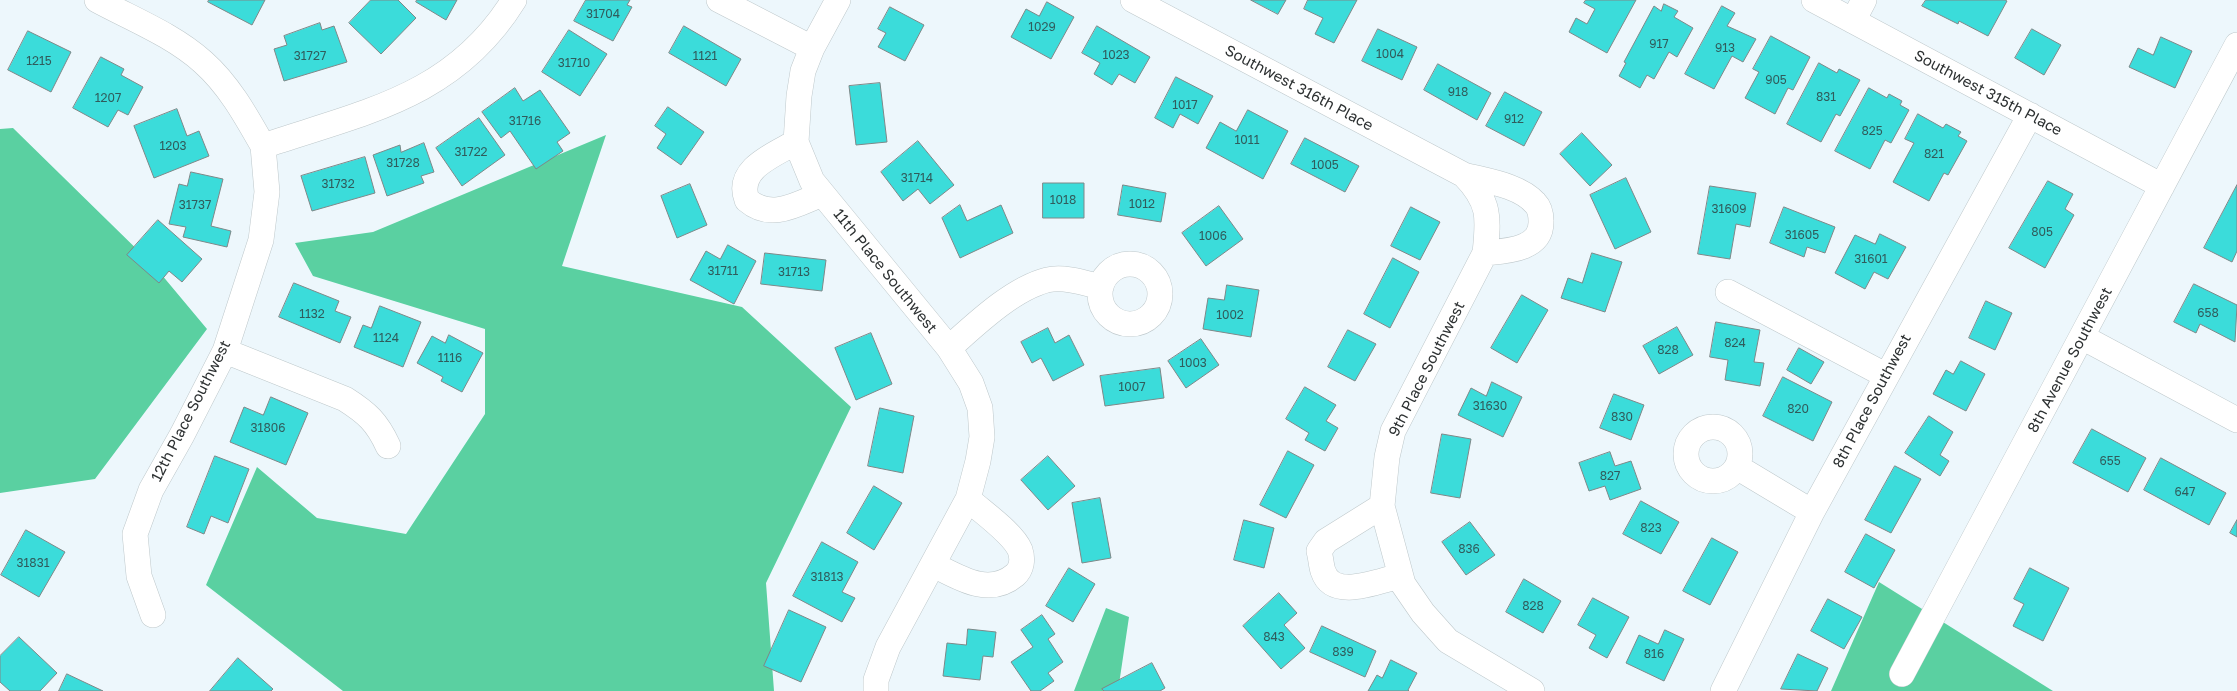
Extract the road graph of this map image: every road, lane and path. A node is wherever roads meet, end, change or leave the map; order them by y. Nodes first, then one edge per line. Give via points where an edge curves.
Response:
1 (97, 0) edge
2 (514, 0) edge
3 (719, 0) edge
4 (838, 0) edge
5 (1133, 0) edge
6 (1814, 0) edge
7 (1859, 10) edge
8 (2237, 45) edge
9 (812, 48) junction
10 (2030, 115) junction
11 (796, 142) junction
12 (263, 146) junction
13 (1464, 175) junction
14 (2162, 186) junction
15 (822, 194) junction
16 (1485, 253) junction
17 (1101, 287) dead end
18 (1728, 292) dead end
19 (2082, 337) junction
20 (949, 348) junction
21 (225, 351) junction
22 (1885, 375) junction
23 (2237, 420) edge
24 (388, 446) dead end
25 (1737, 467) dead end
26 (968, 499) junction
27 (1382, 506) junction
28 (1812, 512) junction
29 (934, 564) junction
30 (1400, 576) junction
31 (153, 615) dead end
32 (1902, 674) dead end
33 (876, 691) edge
34 (1532, 691) edge
35 (1723, 691) edge

1 - 12 street via 179,44 203,62 244,112
2 - 12 street via 488,38 465,60 417,92
3 - 9 street
4 - 9 street, 11th Place Southwest
5 - 13 street, Southwest 316th Place
6 - 7 street, Southwest 315th Place
7 - 10 street, Southwest 315th Place
8 - 14 street, 8th Avenue Southwest
9 - 11 street, 11th Place Southwest via 803,72
10 - 14 street, Southwest 315th Place
10 - 22 street, 8th Place Southwest
11 - 15 street, 11th Place Southwest via 812,182
11 - 15 street, 11th Place Southwest via 750,171 744,183 747,200 763,210 777,212
12 - 21 street, 12th Place Southwest via 267,192 261,240
13 - 16 street, 9th Place Southwest via 1480,192 1486,210
13 - 16 street via 1508,187 1535,203 1541,212 1540,232 1530,243 1518,249
14 - 19 street, 8th Avenue Southwest
15 - 20 street, 11th Place Southwest
16 - 27 street, 9th Place Southwest via 1393,431
17 - 20 street via 1073,280 1048,280 1014,296 981,319
18 - 22 street
19 - 23 street
19 - 32 street, 8th Avenue Southwest
20 - 26 street, 11th Place Southwest via 971,383 980,408 982,436
21 - 24 street via 345,399 378,426
21 - 31 street, 12th Place Southwest via 151,490 135,534 139,576
22 - 28 street, 8th Place Southwest
25 - 28 street
26 - 29 street, 11th Place Southwest
26 - 29 street via 1014,540 1022,562 1018,572 998,586 971,583
27 - 30 street, 9th Place Southwest
27 - 30 street via 1326,541 1320,551 1323,572 1333,585 1345,588
28 - 35 street, 8th Place Southwest
29 - 33 street, 11th Place Southwest via 888,647 876,680
30 - 34 street, 9th Place Southwest via 1423,613 1448,641

